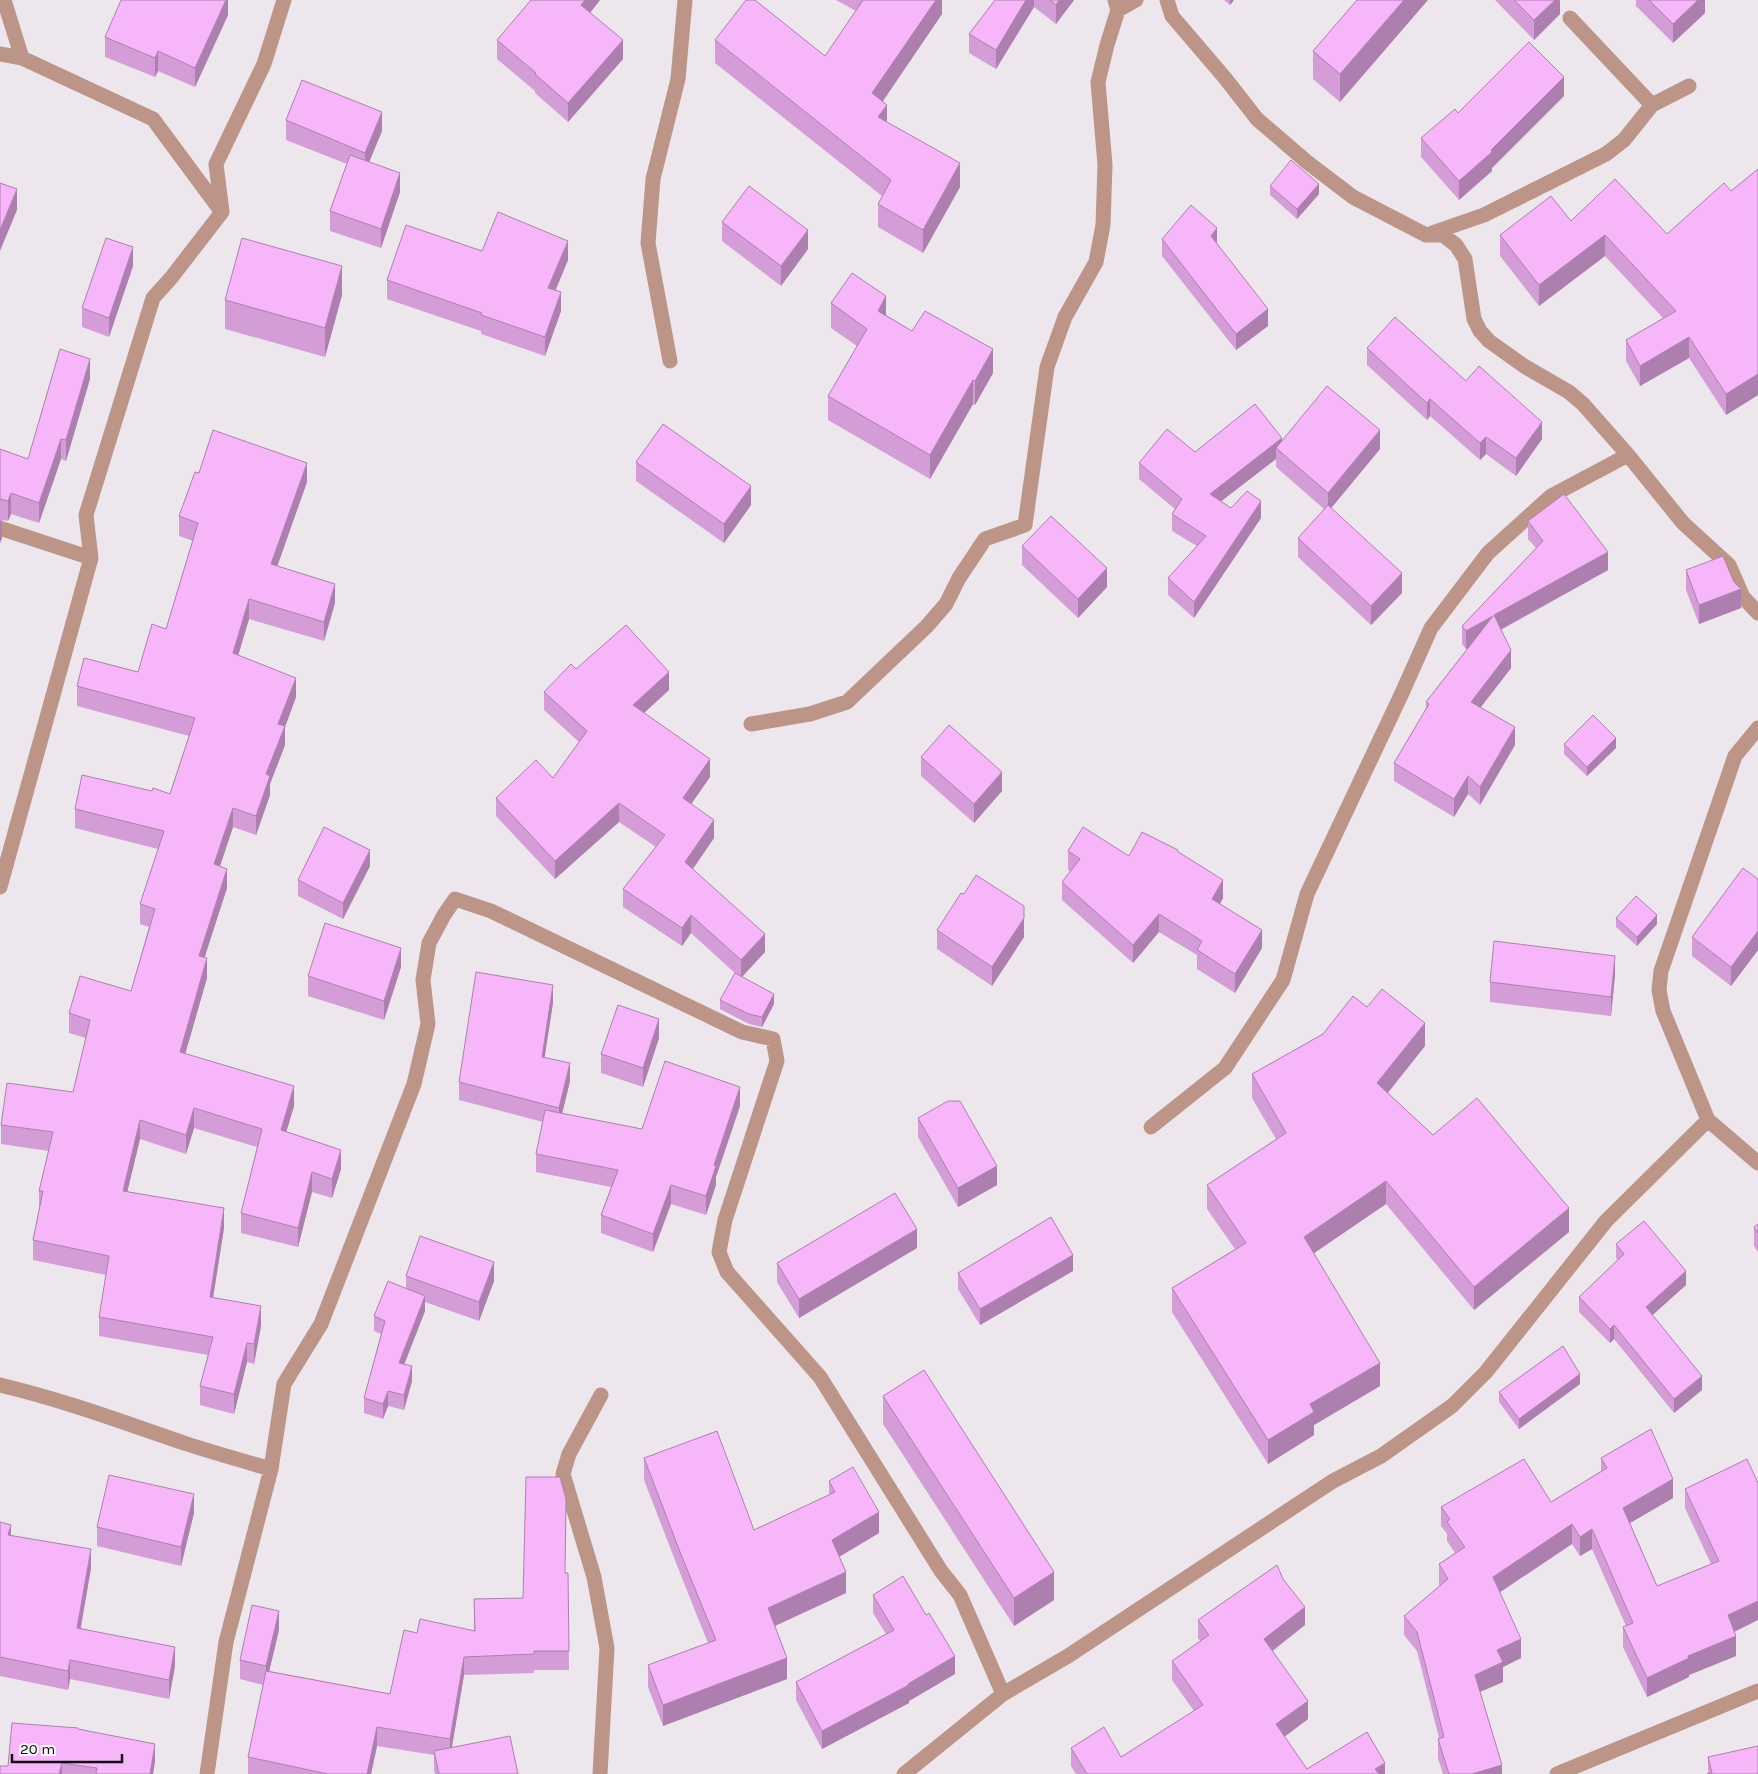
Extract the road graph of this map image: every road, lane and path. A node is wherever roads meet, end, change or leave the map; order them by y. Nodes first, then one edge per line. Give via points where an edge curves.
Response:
1 (4, 0) edge
2 (284, 0) edge
3 (685, 0) edge
4 (1136, 0) edge
5 (1167, 0) edge
6 (1116, 5) edge
7 (1570, 18) dead end
8 (0, 54) edge
9 (22, 58) junction
10 (1689, 86) dead end
11 (1652, 105) junction
12 (222, 212) junction
13 (1426, 234) junction
14 (670, 361) dead end
15 (1628, 455) junction
16 (0, 528) edge
17 (91, 558) junction
18 (1758, 613) edge
19 (750, 724) dead end
20 (1758, 728) edge
21 (0, 887) edge
22 (1708, 1120) junction
23 (1151, 1127) dead end
24 (1758, 1162) edge
25 (0, 1385) edge
26 (601, 1395) dead end
27 (271, 1469) junction
28 (1003, 1694) junction
29 (1754, 1697) edge
30 (207, 1774) edge
31 (600, 1774) edge
32 (904, 1774) edge
33 (1557, 1774) edge

1 - 9 street
2 - 12 street via 264,64 216,164
3 - 14 street via 678,80 653,179 648,242
4 - 6 street
5 - 13 street via 1172,16 1257,119 1353,197
6 - 19 street via 1098,82 1104,164 1103,225 1096,262 1065,317 1047,367 1025,524 985,539 946,604 848,702 810,714
7 - 11 street
8 - 9 street
9 - 12 street via 153,119
10 - 11 street
11 - 13 street via 1624,140 1606,154 1484,215
12 - 17 street via 153,298 86,515
13 - 15 street via 1444,235 1465,259 1474,319 1489,341 1569,392
15 - 18 street via 1683,523 1729,566 1743,597
15 - 23 street via 1551,496 1488,553 1431,628 1307,894 1283,980 1224,1068
16 - 17 street
17 - 21 street
20 - 22 street via 1735,756 1661,971 1659,990 1663,1011
22 - 24 street
22 - 28 street via 1606,1222 1486,1372 1452,1406 1381,1456 1333,1481 1068,1656
25 - 27 street
26 - 31 street via 569,1454 563,1474 594,1577 607,1648
27 - 28 street via 284,1384 321,1324 414,1084 428,1024 423,980 429,943 455,899 490,911 742,1032 773,1039 777,1061 725,1220 719,1252 727,1272 820,1377 941,1571 960,1595
27 - 30 street via 226,1642
28 - 32 street
29 - 33 street

